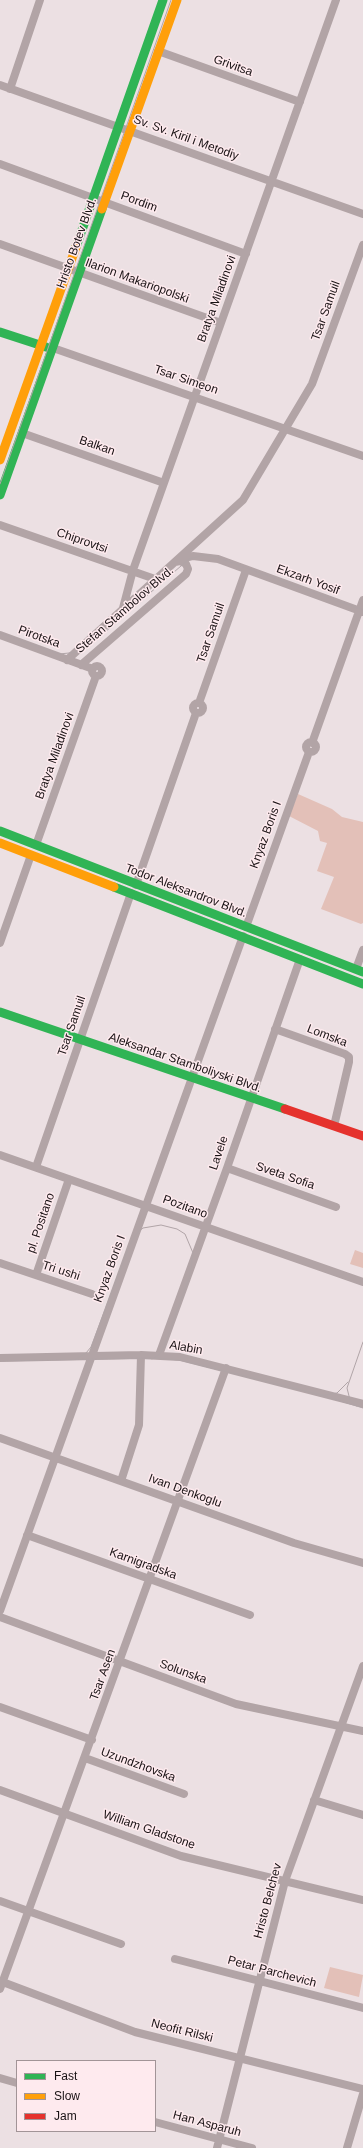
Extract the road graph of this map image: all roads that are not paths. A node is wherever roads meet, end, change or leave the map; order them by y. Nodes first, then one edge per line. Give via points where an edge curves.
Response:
1 (40, 0) edge
2 (163, 0) edge
3 (177, 0) edge
4 (336, 0) edge
5 (158, 51) junction
6 (0, 85) edge
7 (10, 89) junction
8 (300, 102) junction
9 (119, 127) junction
10 (129, 131) junction
11 (0, 164) edge
12 (272, 182) junction
13 (93, 198) junction
14 (105, 202) junction
15 (363, 214) edge
16 (0, 244) edge
17 (363, 245) edge
18 (246, 254) junction
19 (68, 268) junction
20 (79, 272) junction
21 (222, 323) junction
22 (0, 332) edge
23 (40, 346) junction
24 (53, 348) junction
25 (312, 384) joint
26 (195, 396) junction
27 (286, 428) junction
28 (22, 433) junction
29 (363, 456) edge
30 (0, 460) edge
31 (164, 483) junction
32 (0, 495) edge
33 (0, 525) edge
34 (174, 563) junction
35 (246, 570) junction
36 (132, 571) junction
37 (155, 579) junction
38 (363, 600) edge
39 (123, 608) junction
40 (361, 611) edge
41 (0, 635) edge
42 (67, 660) junction
43 (81, 665) junction
44 (94, 672) joint
45 (0, 831) edge
46 (0, 843) edge
47 (36, 845) junction
48 (31, 855) junction
49 (136, 885) junction
50 (131, 893) junction
51 (246, 927) junction
52 (243, 936) junction
53 (0, 943) edge
54 (363, 950) edge
55 (300, 958) junction
56 (359, 970) edge
57 (363, 984) edge
58 (0, 1012) edge
59 (275, 1029) junction
60 (80, 1039) junction
61 (192, 1078) junction
62 (251, 1098) junction
63 (334, 1126) junction
64 (363, 1136) edge
65 (0, 1155) edge
66 (36, 1167) junction
67 (227, 1168) junction
68 (69, 1179) junction
69 (146, 1206) junction
70 (336, 1207) dead end
71 (206, 1227) junction
72 (0, 1263) edge
73 (36, 1275) junction
74 (363, 1282) edge
75 (92, 1294) dead end
76 (141, 1355) junction
77 (159, 1355) junction
78 (91, 1357) junction
79 (0, 1358) edge
80 (226, 1368) junction
81 (363, 1404) edge
82 (0, 1438) edge
83 (55, 1457) junction
84 (121, 1481) junction
85 (178, 1502) junction
86 (27, 1535) junction
87 (363, 1563) edge
88 (150, 1580) junction
89 (0, 1611) edge
90 (250, 1615) dead end
91 (0, 1617) edge
92 (120, 1662) junction
93 (363, 1666) edge
94 (0, 1707) edge
95 (340, 1726) junction
96 (363, 1731) edge
97 (92, 1740) junction
98 (85, 1758) junction
99 (0, 1790) edge
100 (184, 1794) dead end
101 (314, 1800) junction
102 (65, 1813) junction
103 (363, 1814) edge
104 (284, 1881) junction
105 (363, 1900) edge
106 (0, 1902) edge
107 (30, 1912) junction
108 (120, 1944) dead end
109 (175, 1959) dead end
110 (260, 1982) junction
111 (1, 1984) edge
112 (363, 2008) edge
113 (239, 2058) junction
114 (0, 2078) edge
115 (16, 2083) edge
116 (363, 2089) edge
117 (363, 2094) edge
118 (156, 2122) edge
119 (218, 2144) edge
120 (252, 2148) edge
121 (347, 2148) edge

1 - 7 street
2 - 9 main road, Hristo Botev Blvd.
3 - 5 main road, Hristo Botev Blvd.
4 - 8 street, Bratya Miladinovi
5 - 8 street, Grivitsa
5 - 10 main road, Hristo Botev Blvd.
6 - 7 street, Sv. Sv. Kiril i Metodiy
7 - 9 street, Sv. Sv. Kiril i Metodiy
8 - 12 street, Bratya Miladinovi
9 - 10 street, Sv. Sv. Kiril i Metodiy
9 - 13 main road, Hristo Botev Blvd.
10 - 12 street, Sv. Sv. Kiril i Metodiy
10 - 14 main road, Hristo Botev Blvd.
11 - 13 street, Pordim
12 - 15 street, Sv. Sv. Kiril i Metodiy
12 - 18 street, Bratya Miladinovi
13 - 14 street, Pordim
13 - 19 main road, Hristo Botev Blvd.
14 - 18 street, Pordim
14 - 20 main road, Hristo Botev Blvd.
16 - 19 street, Ilarion Makariopolski
17 - 25 street, Tsar Samuil
18 - 21 street, Bratya Miladinovi
19 - 20 street, Ilarion Makariopolski
19 - 23 main road, Hristo Botev Blvd.
20 - 21 street, Ilarion Makariopolski
20 - 24 main road, Hristo Botev Blvd.
21 - 26 street, Bratya Miladinovi
22 - 23 main road, Tsar Simeon
23 - 24 main road, Tsar Simeon
23 - 30 main road, Hristo Botev Blvd.
24 - 26 street, Tsar Simeon
24 - 28 main road, Hristo Botev Blvd.
25 - 27 street, Stefan Stambolov Blvd.
26 - 27 street, Tsar Simeon
26 - 31 street, Bratya Miladinovi
27 - 29 street, Tsar Simeon
27 - 34 street, Stefan Stambolov Blvd. via 243,500
28 - 31 street, Balkan
28 - 32 main road, Hristo Botev Blvd.
31 - 36 street, Bratya Miladinovi
33 - 36 street, Chiprovtsi
34 - 35 street, Stefan Stambolov Blvd. via 188,557 205,556
34 - 37 street, Stefan Stambolov Blvd.
34 - 43 street, Stefan Stambolov Blvd. via 184,563 188,568 186,574
35 - 40 street, Ekzarh Yosif
35 - 49 street, Tsar Samuil via 199,703 193,706 196,713
36 - 37 street, Chiprovtsi
36 - 39 street, Bratya Miladinovi
37 - 39 street, Stefan Stambolov Blvd.
38 - 40 street
39 - 42 street, Stefan Stambolov Blvd.
40 - 51 street, Knyaz Boris I via 312,743 315,749 309,752
41 - 42 street, Pirotska
42 - 43 street, Pirotska
43 - 44 street, Pirotska
44 - 47 street, Bratya Miladinovi
45 - 47 main road, Todor Aleksandrov Blvd.
46 - 48 main road, Todor Aleksandrov Blvd.
47 - 49 main road, Todor Aleksandrov Blvd.
48 - 50 main road, Todor Aleksandrov Blvd.
48 - 53 street
49 - 51 main road, Todor Aleksandrov Blvd.
50 - 52 main road, Todor Aleksandrov Blvd.
50 - 60 street, Tsar Samuil
51 - 56 main road, Todor Aleksandrov Blvd.
52 - 55 main road, Todor Aleksandrov Blvd.
52 - 61 street, Knyaz Boris I
54 - 56 street
55 - 57 main road, Todor Aleksandrov Blvd.
55 - 59 street, Lavele
58 - 60 main road, Aleksandar Stamboliyski Blvd.
59 - 62 street, Lavele
59 - 63 street, Lomska via 348,1057
60 - 61 main road, Aleksandar Stamboliyski Blvd.
60 - 66 street, Tsar Samuil
61 - 62 main road, Aleksandar Stamboliyski Blvd.
61 - 69 street, Knyaz Boris I
62 - 63 main road, Aleksandar Stamboliyski Blvd.
62 - 67 street, Lavele
63 - 64 main road, Aleksandar Stamboliyski Blvd.
65 - 66 street, Pozitano
66 - 68 street, Pozitano
67 - 70 street, Sveta Sofia
67 - 71 street, Lavele
68 - 69 street, Pozitano
68 - 73 street, pl. Positano
69 - 71 street, Pozitano
69 - 78 street, Knyaz Boris I
71 - 74 street, Pozitano
71 - 77 street, Lavele
72 - 73 street, Tri ushi
73 - 75 street, Tri ushi
76 - 77 street, Alabin
76 - 78 street, Alabin
76 - 84 street via 139,1425
77 - 80 street, Alabin via 180,1357
78 - 79 street, Alabin
78 - 83 street, Knyaz Boris I
80 - 81 street, Alabin
80 - 85 street, Tsar Asen
82 - 83 street, Ivan Denkoglu
83 - 84 street, Ivan Denkoglu
83 - 86 street, Knyaz Boris I
84 - 85 street, Ivan Denkoglu
85 - 87 street, Ivan Denkoglu via 294,1543
85 - 88 street, Tsar Asen
86 - 88 street, Karnigradska
86 - 89 street, Knyaz Boris I
88 - 90 street, Karnigradska
88 - 92 street, Tsar Asen
91 - 92 street, Solunska
92 - 95 street, Solunska via 236,1704
92 - 97 street, Tsar Asen
93 - 95 street, Hristo Belchev
94 - 97 street, Uzundzhovska
95 - 96 street, Solunska
95 - 101 street, Hristo Belchev
97 - 98 street, Tsar Asen
98 - 100 street, Uzundzhovska
98 - 102 street, Tsar Asen
99 - 102 street, William Gladstone
101 - 103 street
101 - 104 street, Hristo Belchev
102 - 104 street, William Gladstone via 181,1856
102 - 107 street, Tsar Asen
104 - 105 street, William Gladstone
104 - 110 street, Hristo Belchev
106 - 107 street
107 - 108 street
107 - 111 street, Tsar Asen
109 - 110 street, Petar Parchevich
110 - 112 street, Petar Parchevich
110 - 113 street, Hristo Belchev
111 - 113 street, Neofit Rilski via 135,2032
113 - 116 street, Neofit Rilski
113 - 119 street, Hristo Belchev
114 - 115 street
117 - 121 street
118 - 119 street, Han Asparuh
119 - 120 street, Han Asparuh

